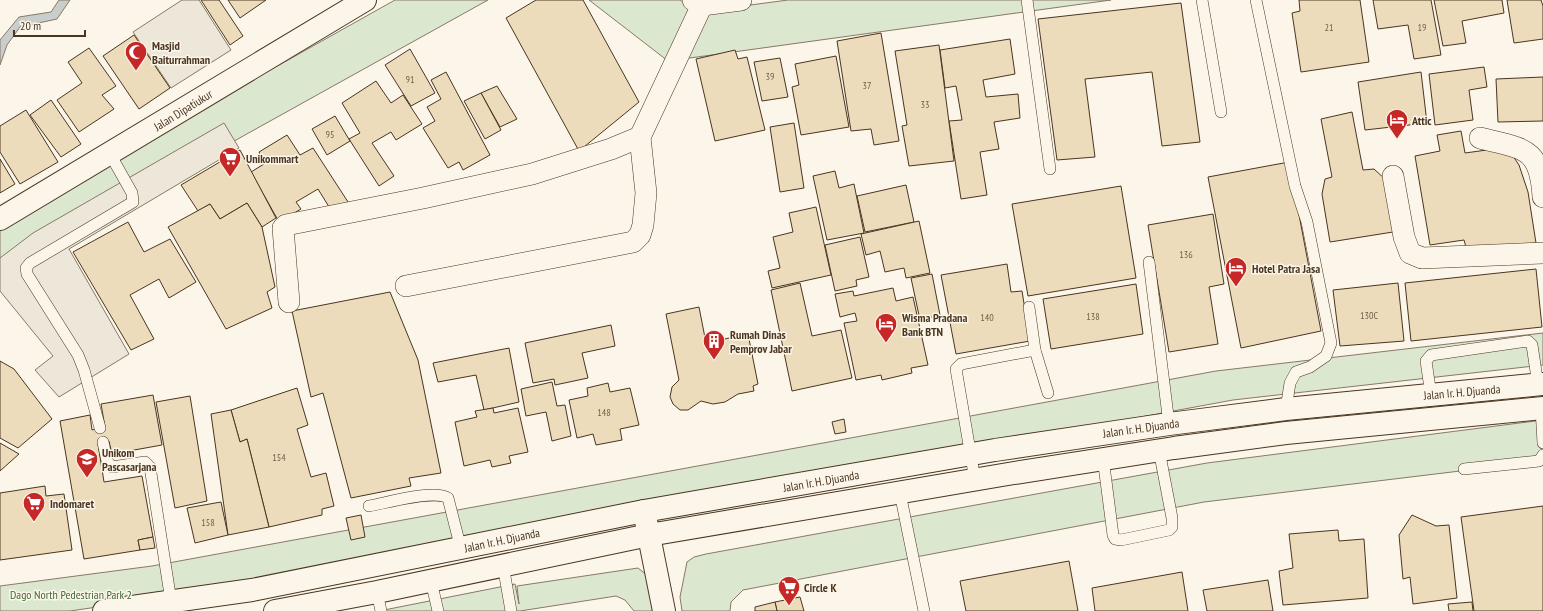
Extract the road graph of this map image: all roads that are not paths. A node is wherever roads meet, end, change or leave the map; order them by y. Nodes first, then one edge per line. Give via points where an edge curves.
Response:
1 (365, 0) edge
2 (741, 0) edge
3 (1027, 0) edge
4 (1202, 0) edge
5 (1256, 0) edge
6 (698, 3) edge
7 (1220, 112) dead end
8 (640, 138) junction
9 (1480, 138) dead end
10 (110, 154) junction
11 (1050, 169) dead end
12 (1393, 176) dead end
13 (1543, 197) edge
14 (0, 219) edge
15 (1543, 252) edge
16 (1149, 262) dead end
17 (406, 286) dead end
18 (290, 302) dead end
19 (1029, 307) dead end
20 (1035, 350) junction
21 (1541, 384) edge
22 (1048, 393) dead end
23 (1431, 395) junction
24 (1375, 400) junction
25 (1542, 408) edge
26 (1286, 409) junction
27 (1169, 424) junction
28 (1378, 424) junction
29 (100, 428) dead end
30 (1286, 434) junction
31 (103, 442) dead end
32 (1543, 443) edge
33 (1159, 450) junction
34 (971, 454) junction
35 (1543, 455) edge
36 (1103, 458) junction
37 (1464, 469) dead end
38 (975, 480) junction
39 (900, 493) junction
40 (369, 506) dead end
41 (644, 511) junction
42 (649, 535) junction
43 (461, 549) junction
44 (503, 565) junction
45 (431, 581) junction
46 (171, 601) junction
47 (379, 602) edge
48 (319, 607) edge
49 (104, 611) edge
50 (275, 611) edge
51 (438, 611) edge
52 (511, 611) edge
53 (664, 611) edge
54 (924, 611) edge

1 - 10 main road, Jalan Dipatiukur
2 - 6 street
3 - 11 lane
4 - 7 lane
5 - 26 lane via 1295,186 1307,222 1331,343 1326,356 1310,367 1296,372 1290,383
6 - 8 street
8 - 17 street via 646,193 643,225 640,235 633,242
8 - 18 street via 532,174 286,225 283,228
9 - 13 street via 1524,150 1532,156 1539,167
10 - 14 main road, Jalan Dipatiukur
10 - 29 lane via 132,193 133,202 30,263 26,268 27,274 78,355
12 - 15 street via 1404,237 1410,253 1422,258
16 - 27 lane
19 - 20 lane
20 - 22 lane
20 - 34 lane via 961,364 956,369
21 - 23 main road, Jalan Ir. H. Djuanda
21 - 23 lane via 1532,345 1528,341 1431,355 1426,361
23 - 24 main road, Jalan Ir. H. Djuanda
24 - 26 main road, Jalan Ir. H. Djuanda
24 - 28 main road
25 - 28 main road, Jalan Ir. H. Djuanda
25 - 32 lane
26 - 27 main road, Jalan Ir. H. Djuanda
26 - 30 main road
27 - 34 main road, Jalan Ir. H. Djuanda
28 - 30 main road, Jalan Ir. H. Djuanda
30 - 33 main road, Jalan Ir. H. Djuanda
31 - 46 lane via 107,461 112,467 145,462 150,467
33 - 36 main road, Jalan Ir. H. Djuanda
33 - 36 lane via 1172,527 1121,540 1113,535
34 - 38 lane
34 - 41 main road, Jalan Ir. H. Djuanda
35 - 37 lane via 1539,461
36 - 38 main road, Jalan Ir. H. Djuanda
38 - 39 main road, Jalan Ir. H. Djuanda
39 - 42 main road, Jalan Ir. H. Djuanda
39 - 54 lane
40 - 43 lane via 429,495 443,495 448,498
41 - 42 main road
41 - 43 main road, Jalan Ir. H. Djuanda
42 - 44 main road, Jalan Ir. H. Djuanda
42 - 53 main road
43 - 46 main road, Jalan Ir. H. Djuanda via 252,590
44 - 45 main road, Jalan Ir. H. Djuanda
44 - 52 lane
45 - 47 main road, Jalan Ir. H. Djuanda
45 - 51 lane
46 - 49 main road, Jalan Ir. H. Djuanda
47 - 48 main road, Jalan Ir. H. Djuanda
48 - 50 main road, Jalan Ir. H. Djuanda

